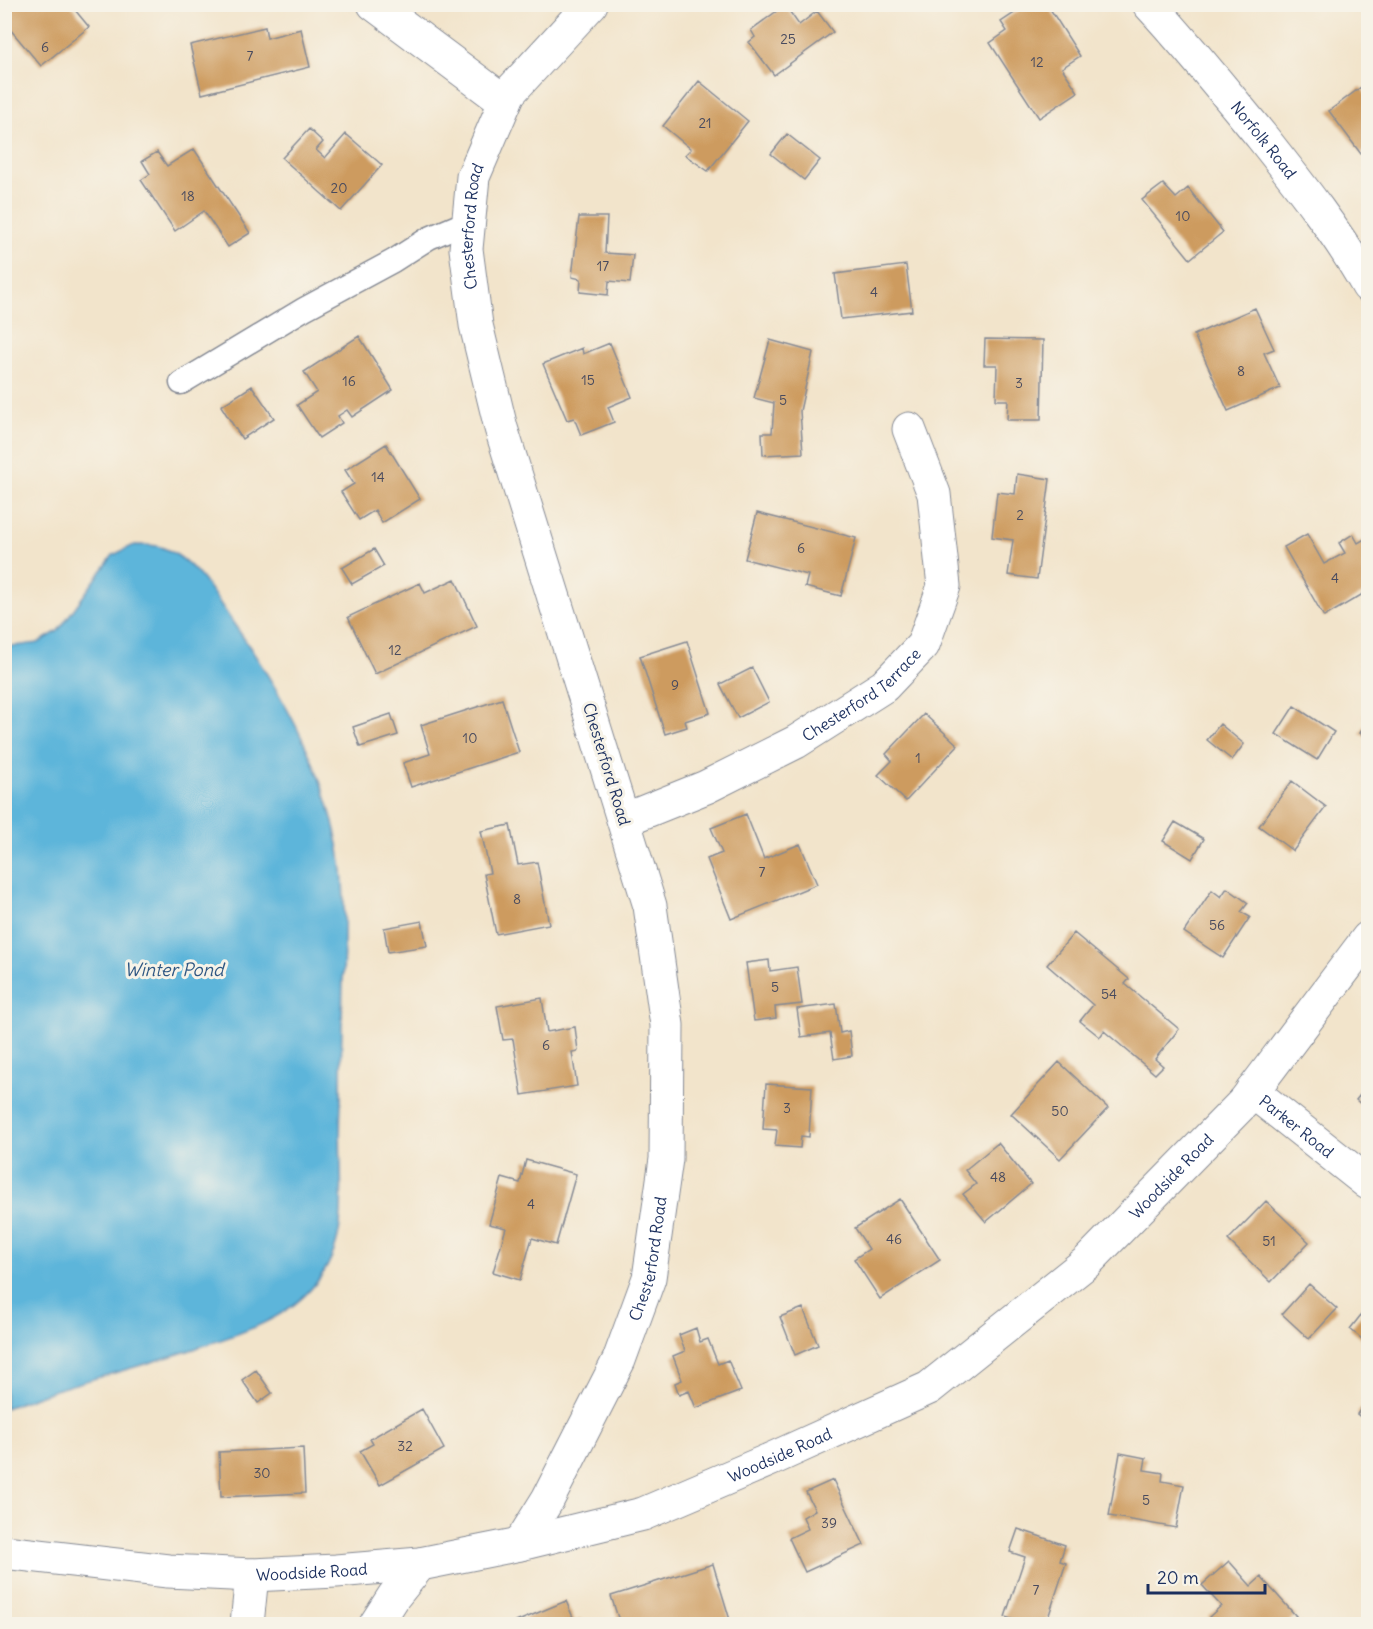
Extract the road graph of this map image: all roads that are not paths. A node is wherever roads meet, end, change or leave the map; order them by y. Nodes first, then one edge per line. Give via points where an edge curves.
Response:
1 (374, 4) edge
2 (591, 4) edge
3 (1149, 4) edge
4 (505, 102) junction
5 (469, 221) junction
6 (1368, 286) edge
7 (181, 383) dead end
8 (909, 429) dead end
9 (624, 820) junction
10 (1368, 938) edge
11 (1252, 1091) junction
12 (1368, 1183) edge
13 (520, 1544) junction
14 (4, 1552) edge
15 (420, 1564) junction
16 (252, 1575) junction
17 (247, 1624) edge
18 (376, 1624) edge

1 - 4 street
2 - 4 street, Chesterford Road
3 - 6 street, Norfolk Road via 1283,164 1352,257
4 - 5 street, Chesterford Road via 473,177
5 - 7 lane via 429,238
5 - 9 street, Chesterford Road via 466,249 476,325 501,428
8 - 9 street, Chesterford Terrace via 934,494 944,586 923,645 884,686 796,742 706,787
9 - 13 street, Chesterford Road via 650,906 667,1025 666,1159 650,1278 619,1360 548,1499
10 - 11 street, Woodside Road
11 - 12 street, Parker Road
11 - 13 street, Woodside Road via 1088,1262 929,1388 643,1514
13 - 15 street, Woodside Road
14 - 16 street, Woodside Road via 168,1571
15 - 16 street, Woodside Road
15 - 18 street
16 - 17 street

